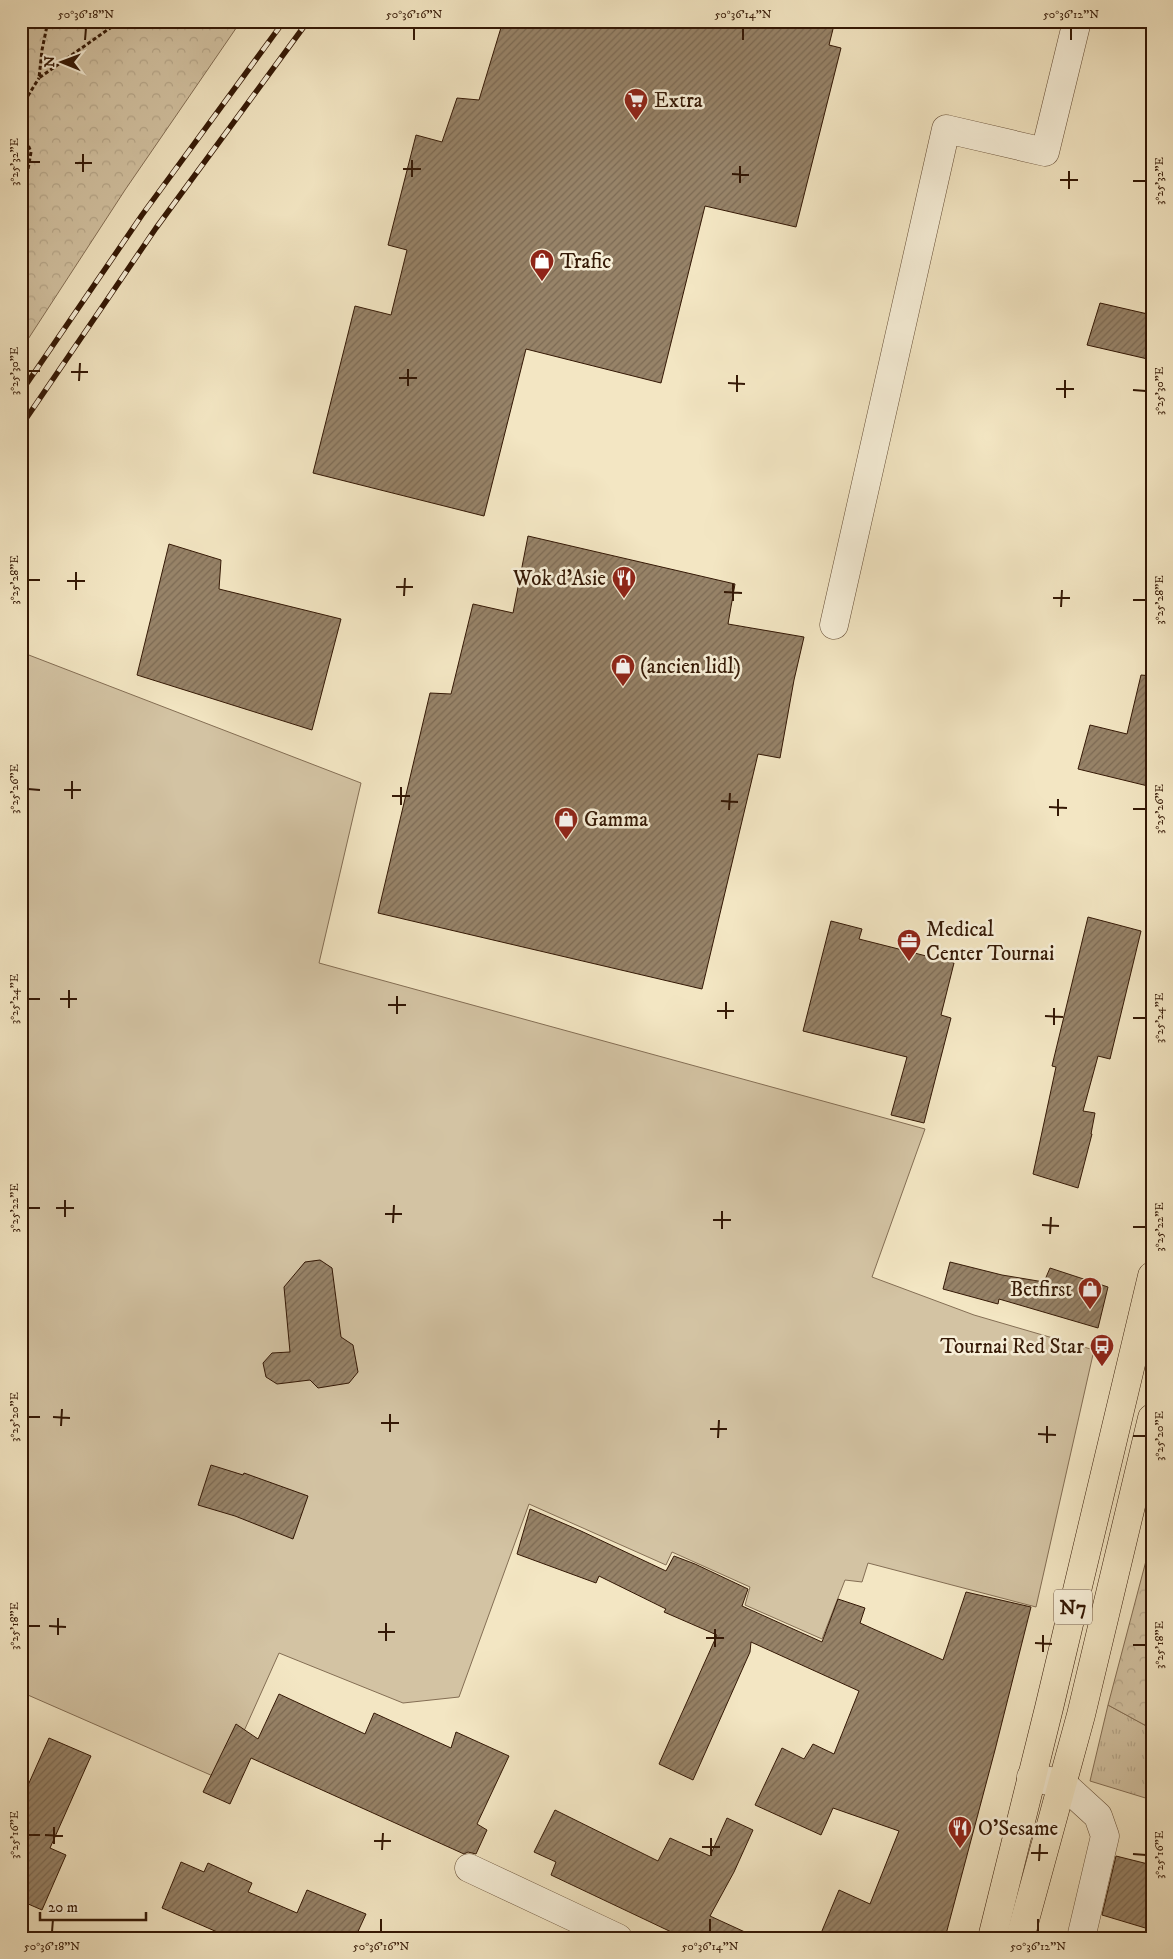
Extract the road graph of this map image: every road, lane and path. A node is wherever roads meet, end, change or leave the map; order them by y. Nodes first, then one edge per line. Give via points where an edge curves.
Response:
1 (48, 21) edge
2 (120, 21) edge
3 (1077, 21) edge
4 (39, 78) junction
5 (21, 107) edge
6 (21, 128) edge
7 (21, 187) edge
8 (834, 625) dead end
9 (1152, 1276) edge
10 (1152, 1418) edge
11 (1031, 1777) junction
12 (1063, 1784) junction
13 (469, 1868) dead end
14 (618, 1938) edge
15 (992, 1938) edge
16 (1020, 1938) edge
17 (1081, 1938) edge

1 - 4 path
2 - 4 path
3 - 8 lane via 1045,152 946,128
4 - 5 path
6 - 7 path via 31,152 26,181
9 - 11 main road, N7
10 - 12 main road, N7
11 - 12 lane
11 - 15 main road, N7
12 - 16 main road, N7
12 - 17 lane via 1098,1816 1105,1836
13 - 14 lane

